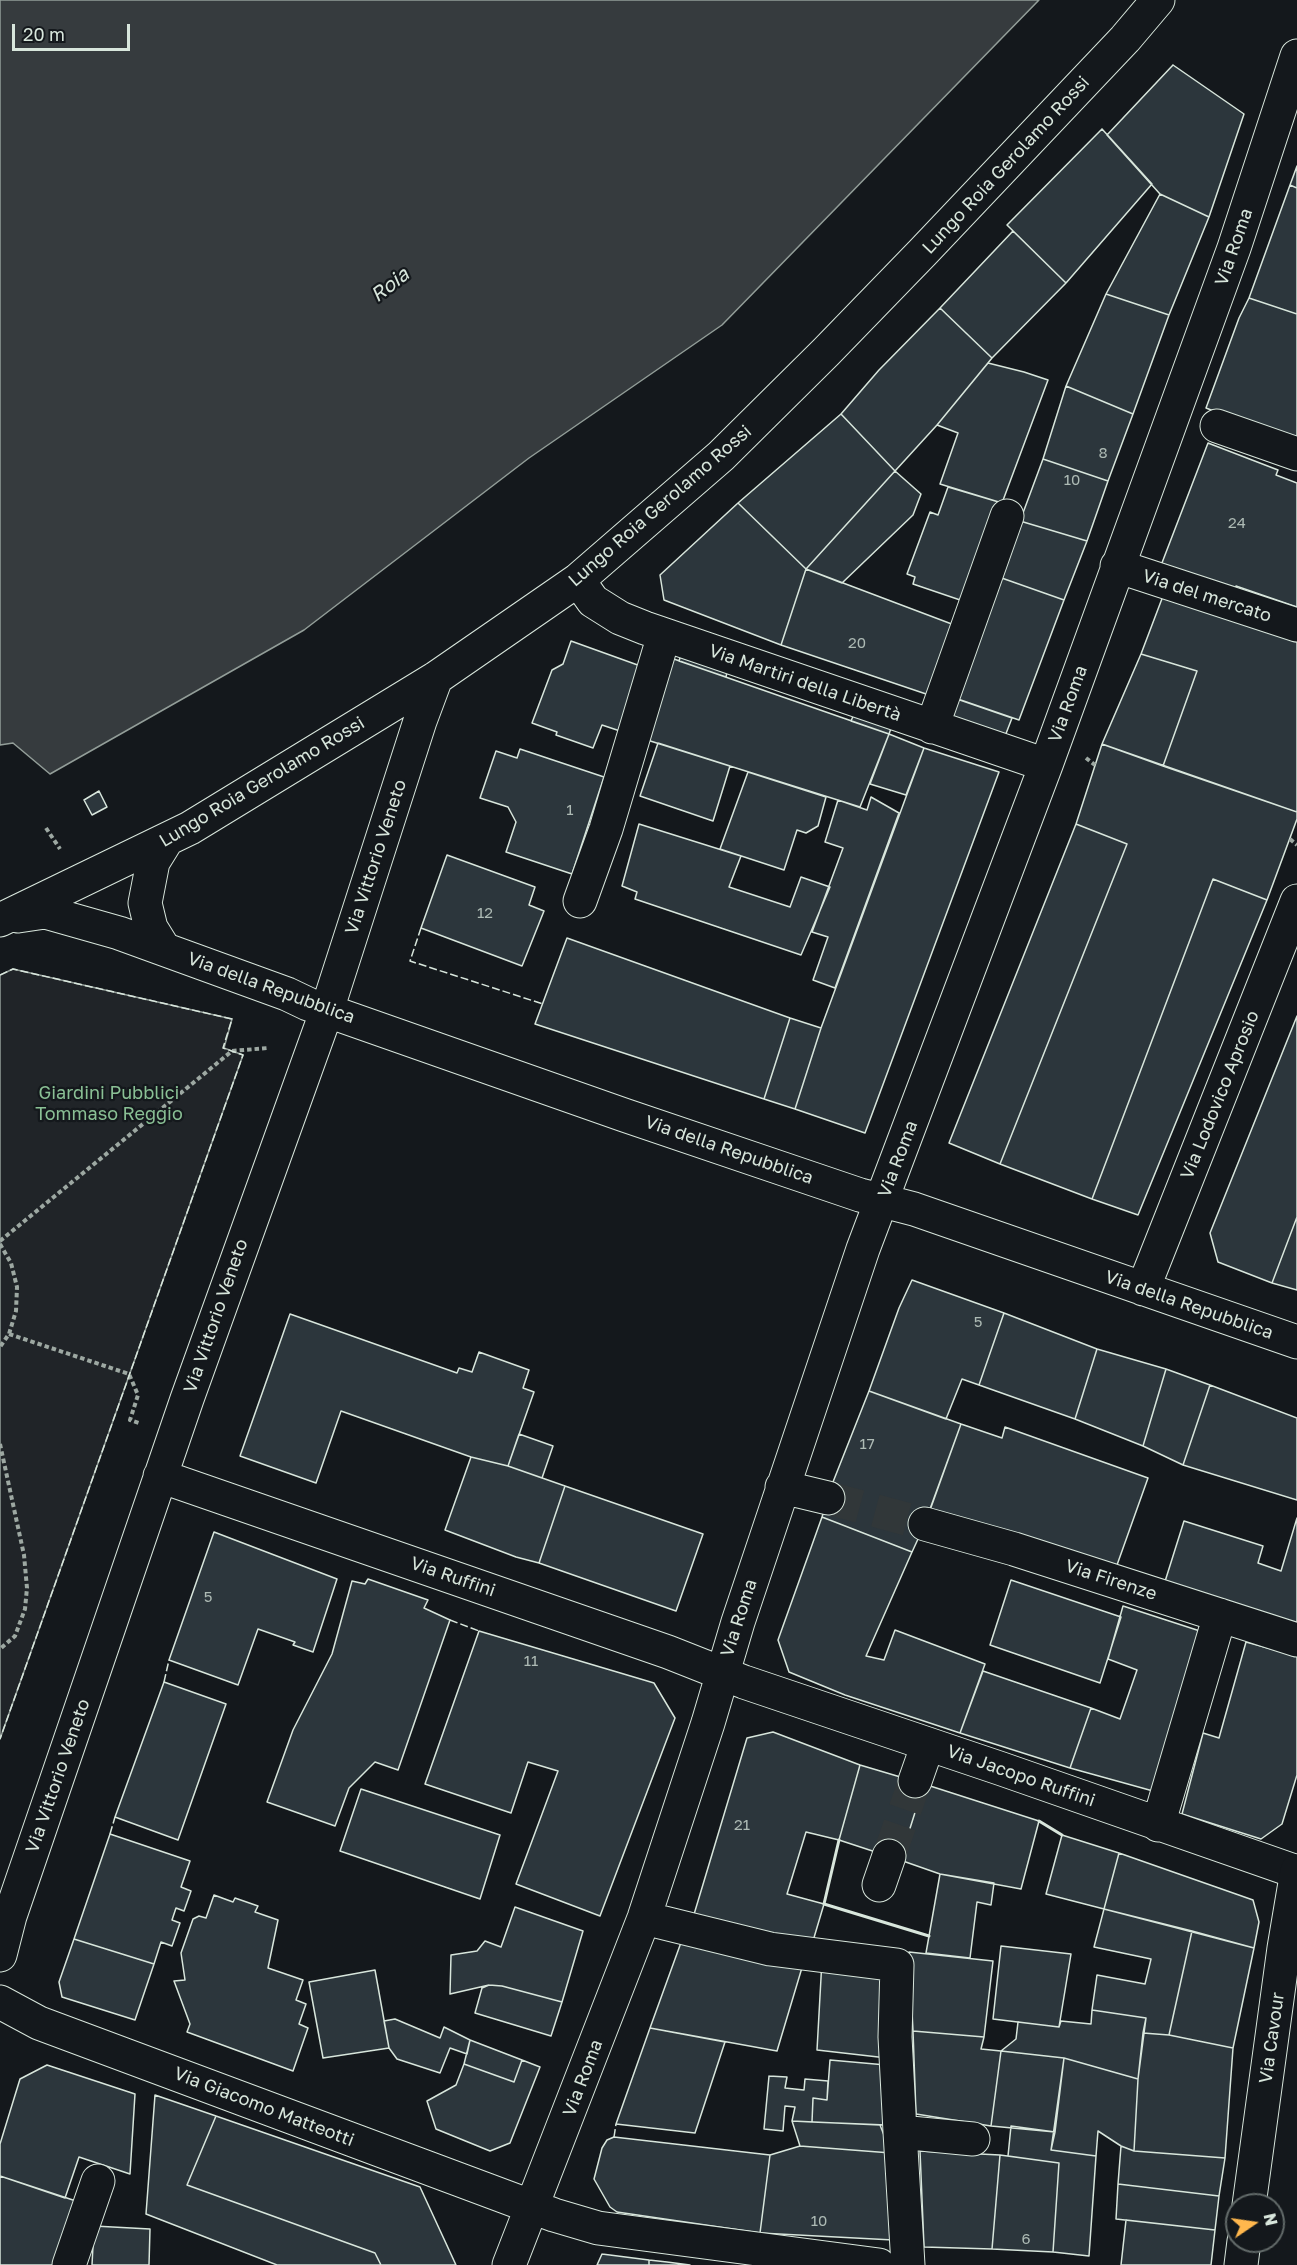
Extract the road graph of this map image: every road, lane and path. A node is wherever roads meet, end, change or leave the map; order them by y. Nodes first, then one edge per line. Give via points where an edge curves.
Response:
1 (1158, 0) edge
2 (1297, 56) edge
3 (1217, 426) dead end
4 (1297, 454) edge
5 (1007, 516) dead end
6 (1117, 566) junction
7 (578, 580) junction
8 (1297, 625) edge
9 (664, 635) junction
10 (436, 678) junction
11 (932, 727) junction
12 (1046, 765) junction
13 (1290, 839) dead end
14 (166, 841) junction
15 (1297, 845) edge
16 (1297, 901) edge
17 (580, 902) dead end
18 (1, 919) edge
19 (164, 949) junction
20 (327, 1010) junction
21 (268, 1048) dead end
22 (882, 1200) junction
23 (0, 1242) edge
24 (1143, 1289) junction
25 (9, 1334) junction
26 (1297, 1342) edge
27 (0, 1347) edge
28 (174, 1437) junction
29 (0, 1444) edge
30 (160, 1476) junction
31 (782, 1487) junction
32 (828, 1498) tunnel mouth
33 (925, 1524) tunnel mouth
34 (1220, 1615) junction
35 (1297, 1640) edge
36 (0, 1649) edge
37 (732, 1678) junction
38 (928, 1744) junction
39 (915, 1781) tunnel mouth
40 (1158, 1824) junction
41 (1297, 1871) edge
42 (644, 1918) junction
43 (0, 1955) edge
44 (0, 2002) edge
45 (900, 2132) junction
46 (974, 2139) dead end
47 (98, 2181) dead end
48 (1251, 2193) edge
49 (532, 2206) junction
50 (69, 2265) edge
51 (509, 2265) edge
52 (879, 2265) edge
53 (908, 2265) edge

1 - 7 street, Lungo Roia Gerolamo Rossi via 826,352 721,456
2 - 6 street, Via Roma via 1234,248
3 - 4 street
5 - 11 street
6 - 8 street, Via del mercato
6 - 12 street, Via Roma
7 - 9 street, Via Martiri della Libertà via 593,601 605,609
7 - 10 street, Lungo Roia Gerolamo Rossi
9 - 11 street, Via Martiri della Libertà
9 - 17 street
10 - 14 street, Lungo Roia Gerolamo Rossi
10 - 20 street, Via Vittorio Veneto
11 - 12 street, Via Martiri della Libertà
12 - 22 street, Via Roma
13 - 15 path
14 - 18 street, Lungo Roia Gerolamo Rossi
14 - 19 street via 153,862 145,903 151,928
16 - 24 street, Via Lodovico Aprosio
18 - 19 street, Via della Repubblica via 45,912
19 - 20 street, Via della Repubblica
20 - 22 street, Via della Repubblica
20 - 28 street, Via Vittorio Veneto
21 - 23 path via 232,1051
22 - 24 street, Via della Repubblica
22 - 31 street, Via Roma
23 - 25 path via 17,1287 16,1311
24 - 26 street, Via della Repubblica
25 - 27 path
25 - 28 path via 129,1374 138,1395 130,1420
28 - 30 street, Via Vittorio Veneto
29 - 36 path via 24,1554 27,1588 25,1609 15,1636
30 - 37 street, Via Ruffini via 668,1652
30 - 43 street, Via Vittorio Veneto
31 - 32 street
31 - 37 street, Via Roma
33 - 34 street, Via Firenze
34 - 35 street, Via Firenze
34 - 40 street
37 - 38 street, Via Jacopo Ruffini
37 - 42 street, Via Roma via 708,1723
38 - 39 street
38 - 40 street, Via Jacopo Ruffini
40 - 41 street, Via Jacopo Ruffini
41 - 48 street, Via Cavour
42 - 45 street via 770,1948 897,1965 895,2037
42 - 49 street, Via Roma
44 - 49 street, Via Giacomo Matteotti via 39,2022
45 - 46 street
45 - 53 street
47 - 50 street
49 - 51 street, Via Roma
49 - 52 street, Via Giacomo Matteotti via 598,2228

